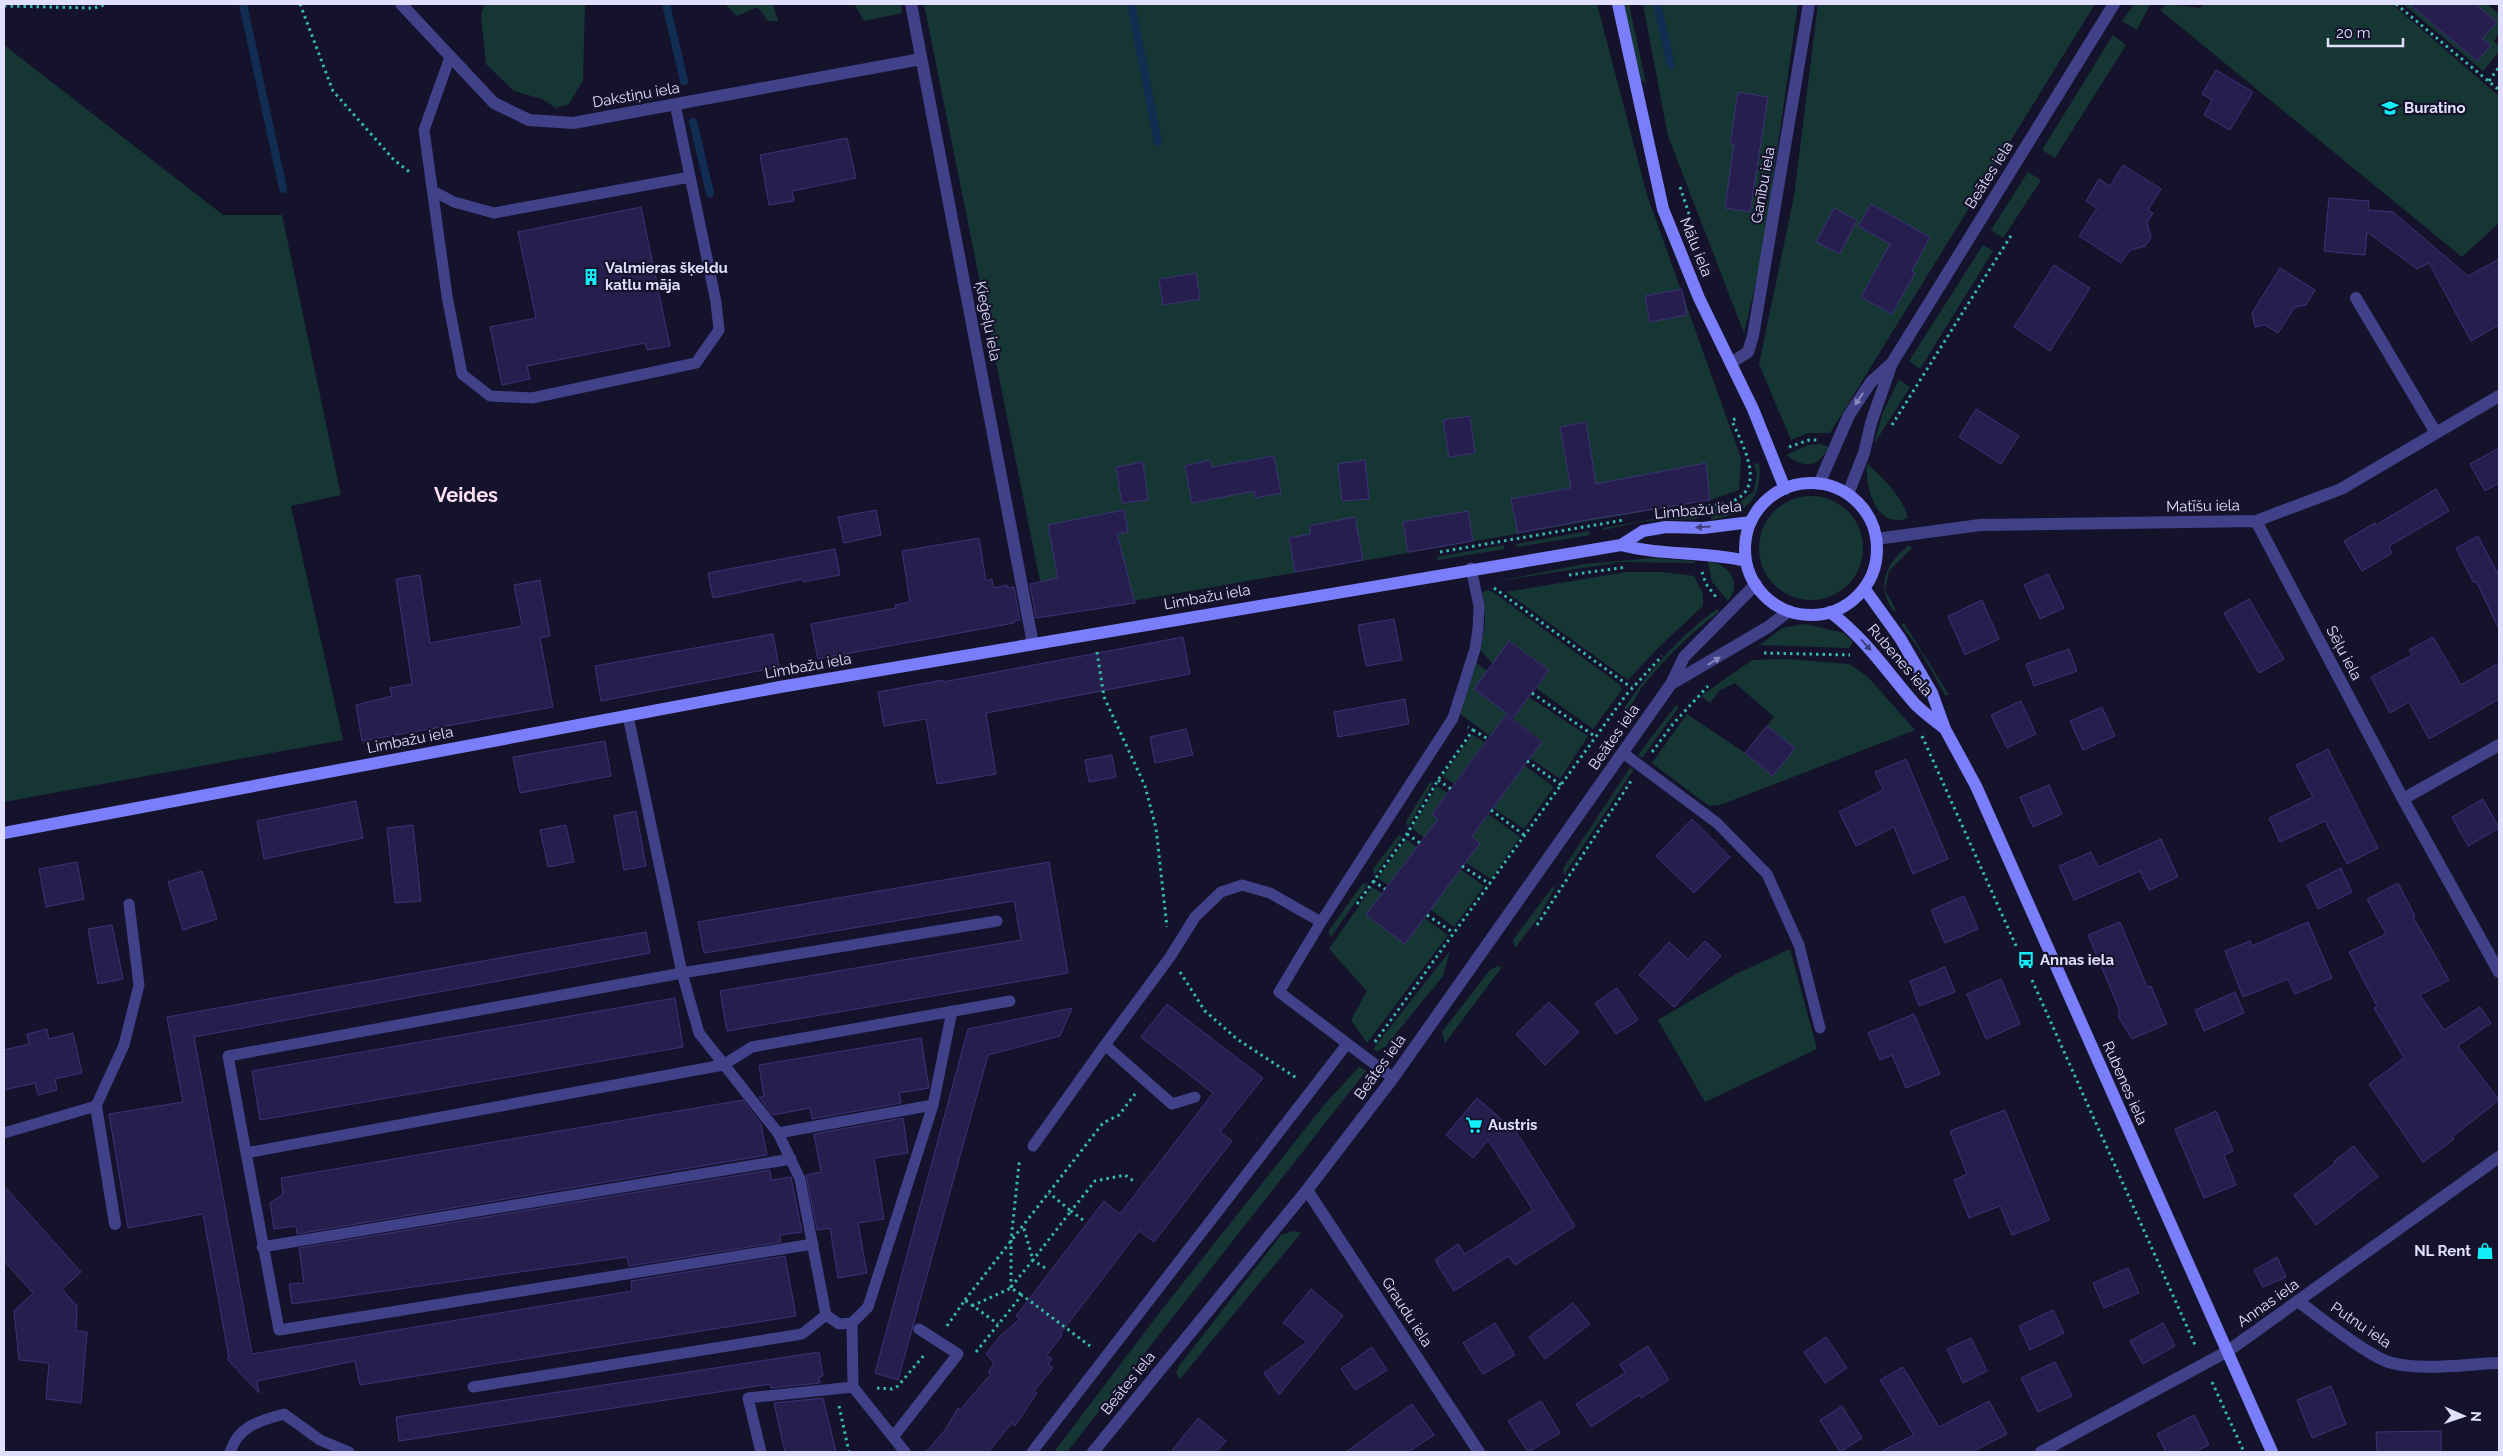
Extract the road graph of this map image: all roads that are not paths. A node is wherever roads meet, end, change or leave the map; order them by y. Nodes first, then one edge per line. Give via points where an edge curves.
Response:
1 (401, 4) edge
2 (911, 4) edge
3 (1618, 4) edge
4 (1809, 4) edge
5 (2114, 4) edge
6 (450, 57) junction
7 (921, 59) junction
8 (675, 104) junction
9 (690, 177) junction
10 (433, 191) junction
11 (2356, 298) dead end
12 (1731, 363) junction
13 (1892, 363) junction
14 (2499, 396) edge
15 (2436, 433) junction
16 (1819, 484) junction
17 (1785, 488) junction
18 (1848, 494) junction
19 (2256, 521) junction
20 (1751, 522) junction
21 (1876, 539) junction
22 (1620, 545) junction
23 (1746, 561) junction
24 (1471, 568) junction
25 (1756, 584) junction
26 (1864, 588) junction
27 (1789, 611) junction
28 (1830, 612) junction
29 (1034, 644) junction
30 (1671, 684) junction
31 (628, 716) junction
32 (1945, 729) junction
33 (2499, 745) edge
34 (1623, 754) junction
35 (2403, 800) junction
36 (4, 834) edge
37 (129, 904) dead end
38 (997, 921) dead end
39 (1321, 922) junction
40 (2499, 972) edge
41 (682, 973) junction
42 (1010, 1000) dead end
43 (952, 1011) junction
44 (1820, 1028) dead end
45 (1347, 1044) junction
46 (1105, 1045) junction
47 (723, 1065) junction
48 (1393, 1078) junction
49 (1195, 1097) dead end
50 (933, 1105) junction
51 (96, 1106) junction
52 (4, 1133) edge
53 (778, 1133) junction
54 (1033, 1146) road end
55 (246, 1153) junction
56 (2499, 1157) edge
57 (791, 1159) junction
58 (1308, 1190) junction
59 (115, 1224) dead end
60 (812, 1244) junction
61 (262, 1247) junction
62 (2299, 1302) junction
63 (826, 1315) junction
64 (852, 1323) junction
65 (919, 1329) dead end
66 (2228, 1352) junction
67 (2499, 1363) edge
68 (473, 1387) dead end
69 (853, 1388) junction
70 (893, 1437) junction
71 (230, 1452) edge
72 (349, 1452) edge
73 (761, 1452) edge
74 (905, 1452) edge
75 (1032, 1452) edge
76 (1093, 1452) edge
77 (1479, 1452) edge
78 (2041, 1452) edge
79 (2272, 1452) edge

1 - 6 street, Dakstiņu iela
2 - 7 street, Ķieģeļu iela
3 - 12 main road, Mālu iela via 1663,209 1699,298
4 - 12 street, Ganību iela via 1753,336 1748,352
5 - 13 street, Beātes iela
6 - 8 street, Dakstiņu iela via 494,103 529,120 573,123
6 - 10 lane via 424,130
7 - 8 street, Dakstiņu iela
7 - 29 street, Ķieģeļu iela
8 - 9 lane
9 - 10 lane via 494,213 454,202
9 - 10 lane via 716,302 718,330 696,363 532,398 490,396 462,374 447,296
11 - 15 street
12 - 17 main road, Mālu iela
13 -> 16 street, Beātes iela via 1871,382 1849,415
13 - 18 street, Beātes iela
14 - 15 street, Matīšu iela
15 - 19 street, Matīšu iela via 2341,489
16 - 17 main road
16 - 18 main road
17 - 20 main road via 1771,497
18 - 21 main road via 1871,521
19 - 21 street, Matīšu iela via 1980,524
19 - 35 street, Sēļu iela
20 -> 22 main road, Limbažu iela via 1643,531
20 - 23 main road
21 - 26 main road via 1873,573
22 - 23 main road, Limbažu iela via 1644,551 1702,554
22 - 24 main road, Limbažu iela
23 - 25 main road
24 - 29 main road, Limbažu iela
24 - 39 lane via 1479,606 1478,629 1475,649 1453,718
25 - 27 main road via 1764,596
25 - 30 street, Beātes iela via 1684,657
26 - 28 main road via 1843,607
26 - 32 main road, Rubenes iela via 1900,638 1932,693
27 - 28 main road via 1816,615
30 -> 27 street, Beātes iela via 1768,627
28 -> 32 main road, Rubenes iela via 1848,625 1916,705
29 - 31 main road, Limbažu iela
30 - 34 street, Beātes iela
31 - 36 main road, Limbažu iela
31 - 41 lane
32 - 66 main road, Rubenes iela via 1976,786
33 - 35 street
34 - 44 lane via 1717,823 1767,874 1799,945
34 - 48 street, Beātes iela
35 - 40 street, Sēļu iela
37 - 51 lane via 139,985 124,1046
38 - 41 lane
39 - 45 lane via 1279,992
39 - 46 lane via 1270,894 1242,885 1221,892 1195,917 1170,957
41 - 47 lane via 699,1033
41 - 55 lane via 228,1056
42 - 43 lane
43 - 47 lane via 752,1047
43 - 50 lane
45 - 48 lane
45 - 75 lane
46 - 49 lane via 1172,1104
46 - 54 lane
47 - 53 lane
47 - 55 lane
48 - 58 street, Beātes iela
50 - 53 lane
50 - 64 lane via 868,1307
51 - 52 lane
51 - 59 street
53 - 57 lane
55 - 61 lane
56 - 62 street, Annas iela
57 - 60 lane via 800,1179
57 - 61 lane
58 - 76 street, Beātes iela
58 - 77 street, Graudu iela
60 - 61 lane via 278,1330
60 - 63 lane
62 - 66 street, Annas iela
62 - 67 street, Putnu iela via 2371,1353 2391,1363 2416,1366
63 - 64 lane via 839,1324
63 - 68 lane via 802,1334
64 - 69 lane
65 - 70 lane via 958,1354
66 - 78 street, Annas iela
66 - 79 main road, Rubenes iela
69 - 70 lane
69 - 73 lane via 748,1398
70 - 74 lane
71 - 72 lane via 233,1443 253,1423 284,1414 320,1440

